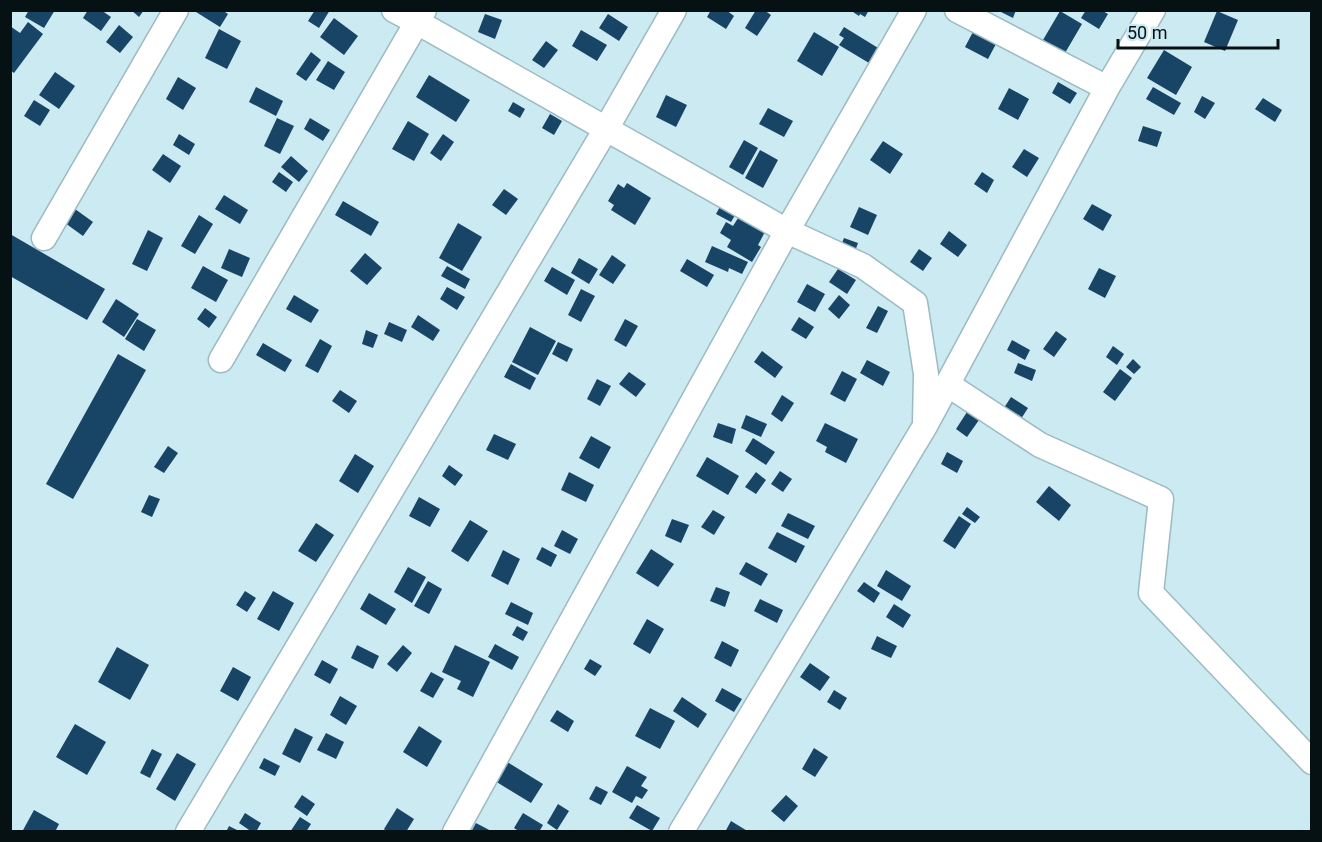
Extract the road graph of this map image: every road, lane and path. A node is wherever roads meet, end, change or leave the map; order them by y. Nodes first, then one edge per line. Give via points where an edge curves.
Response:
1 (176, 10) edge
2 (394, 10) edge
3 (674, 10) edge
4 (914, 10) edge
5 (957, 10) edge
6 (1153, 10) edge
7 (420, 16) edge
8 (1107, 88) junction
9 (606, 129) junction
10 (786, 231) junction
11 (44, 238) dead end
12 (222, 360) dead end
13 (947, 384) junction
14 (925, 426) junction
15 (1311, 762) edge
16 (188, 831) edge
17 (455, 831) edge
18 (681, 831) edge

1 - 11 street
2 - 7 street
3 - 9 street
4 - 10 street
5 - 8 street
6 - 8 street
7 - 9 street
7 - 12 street
8 - 13 street
9 - 10 street
9 - 16 street
10 - 14 street via 863,266 915,303 926,374
10 - 17 street
13 - 14 street
13 - 15 street via 1040,445 1161,499 1151,593
14 - 18 street

